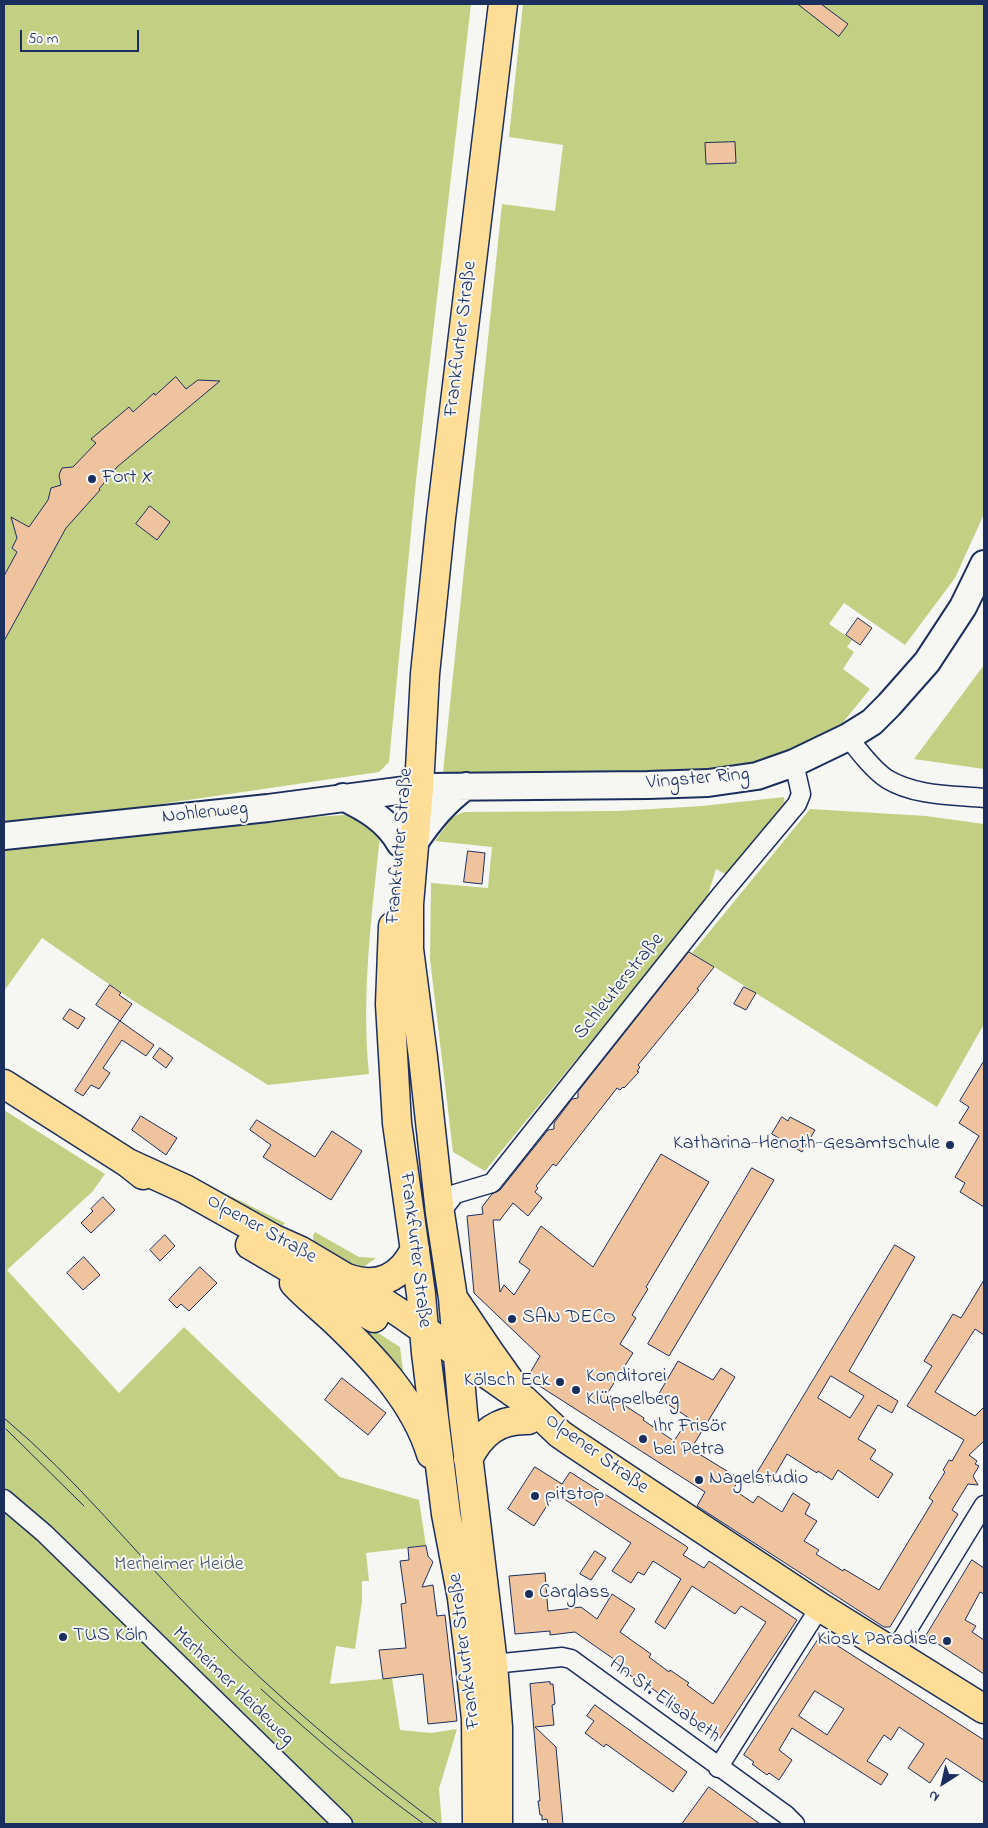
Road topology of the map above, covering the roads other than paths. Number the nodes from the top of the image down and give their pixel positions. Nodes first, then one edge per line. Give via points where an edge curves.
1 (502, 4) edge
2 (984, 564) edge
3 (848, 736) junction
4 (794, 763) junction
5 (466, 786) junction
6 (413, 789) junction
7 (343, 797) junction
8 (984, 798) edge
9 (4, 836) edge
10 (407, 843) junction
11 (4, 1084) edge
12 (128, 1164) junction
13 (440, 1213) junction
14 (415, 1249) junction
15 (270, 1257) junction
16 (343, 1276) junction
17 (453, 1298) junction
18 (425, 1342) junction
19 (459, 1365) junction
20 (526, 1410) junction
21 (468, 1459) junction
22 (4, 1499) edge
23 (984, 1505) edge
24 (446, 1514) junction
25 (820, 1607) junction
26 (894, 1652) junction
27 (493, 1664) junction
28 (984, 1709) edge
29 (718, 1768) junction
30 (343, 1824) edge
31 (477, 1824) edge
32 (498, 1824) edge
33 (794, 1824) edge

1 - 6 main road, Frankfurter Straße via 425,674 411,741
2 - 3 main road, Vingster Ring via 963,607 927,662 872,722
3 - 4 main road, Vingster Ring
3 - 8 street via 858,751 886,778 902,786 925,793
4 - 5 main road, Vingster Ring via 757,776 708,783
4 - 13 street, Schleuterstraße via 801,794 797,804 492,1183 455,1194
5 - 6 main road, Vingster Ring
5 - 10 main road
6 - 7 main road, Nohlenweg
6 - 10 main road, Frankfurter Straße
7 - 9 main road, Nohlenweg
7 - 10 main road via 380,819
10 - 13 main road, Frankfurter Straße via 409,949
10 - 14 main road, Frankfurter Straße via 394,896 390,1004 397,1123
11 - 12 main road, Olpener Straße
12 - 15 main road, Olpener Straße via 177,1203
12 - 16 main road, Olpener Straße via 185,1189
13 - 17 main road, Frankfurter Straße
14 - 16 main road via 406,1265 385,1280 363,1282
14 - 18 main road, Frankfurter Straße
15 - 18 main road, Olpener Straße via 359,1309
15 - 24 main road via 396,1387 430,1450
16 - 18 main road, Olpener Straße
17 - 19 main road, Frankfurter Straße
17 - 20 main road
18 - 19 main road, Olpener Straße
18 - 24 main road, Frankfurter Straße
19 - 20 main road, Olpener Straße
19 - 21 main road, Frankfurter Straße
20 - 21 main road via 520,1420 505,1423 480,1438
20 - 25 main road, Olpener Straße
21 - 27 main road, Frankfurter Straße
22 - 30 street, Merheimer Heideweg via 44,1533
23 - 26 street
24 - 31 main road, Frankfurter Straße via 462,1598 475,1710
25 - 26 main road, Olpener Straße
25 - 29 street
26 - 28 main road, Olpener Straße
27 - 29 street, An St. Elisabeth via 562,1657 571,1660
27 - 32 main road, Frankfurter Straße via 498,1728
29 - 33 street, An St. Elisabeth

